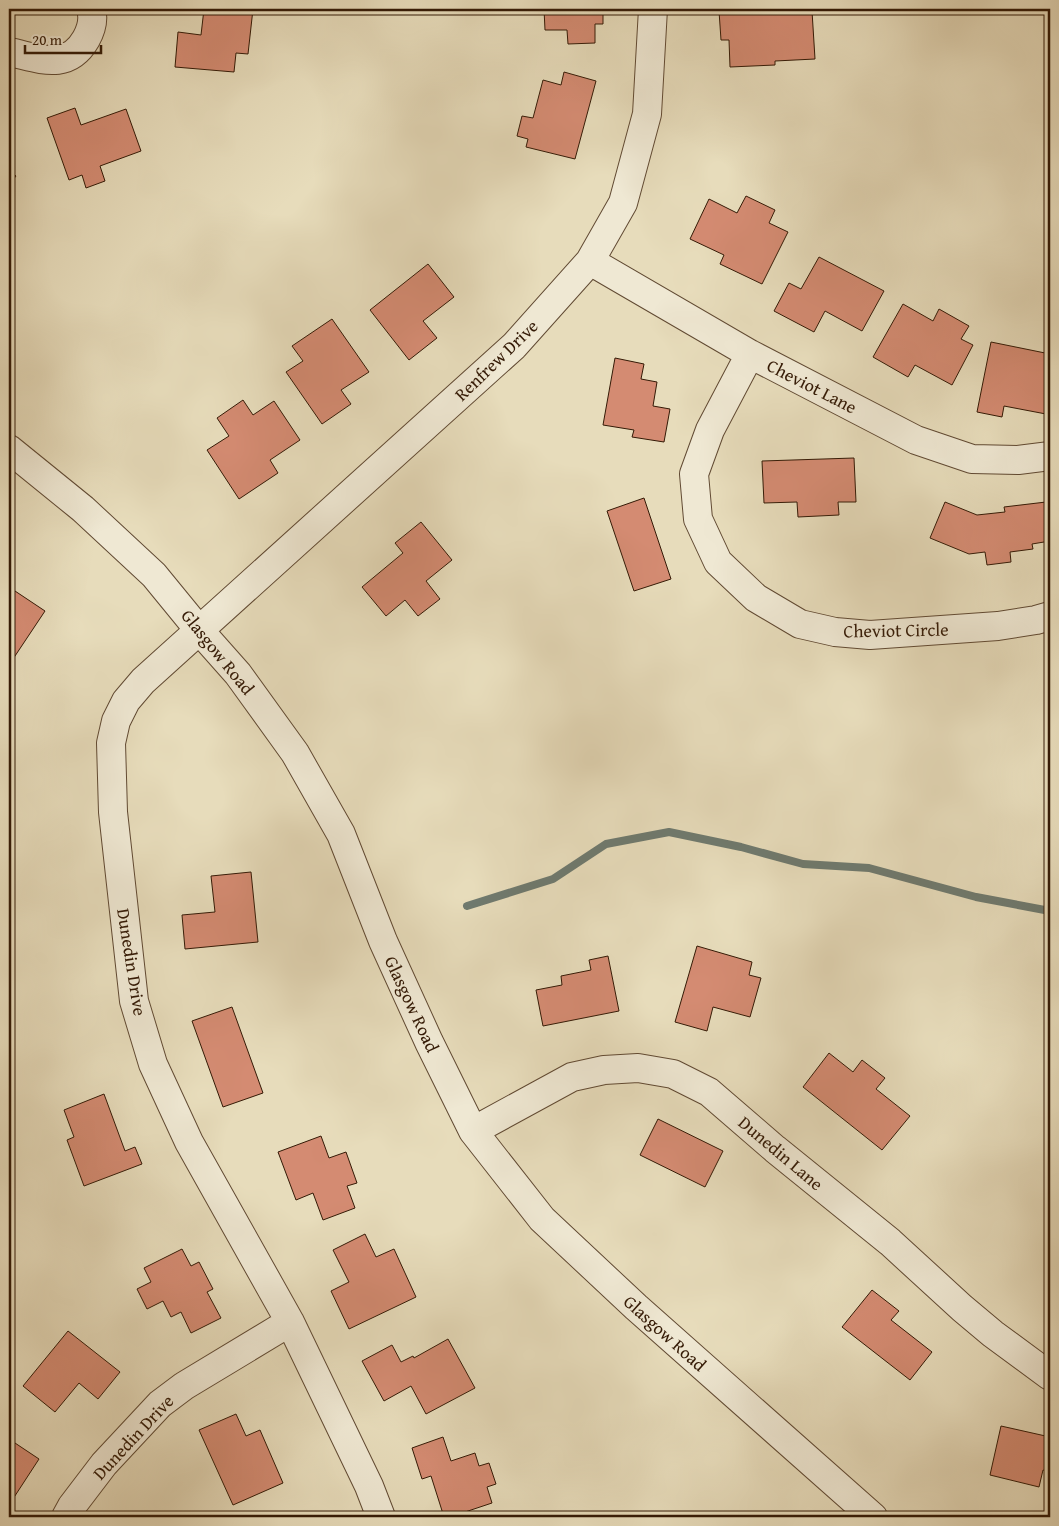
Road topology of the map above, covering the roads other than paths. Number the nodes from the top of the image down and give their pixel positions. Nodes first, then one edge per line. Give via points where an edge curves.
1 (90, 9) edge
2 (653, 9) edge
3 (9, 52) edge
4 (590, 261) junction
5 (750, 354) junction
6 (9, 449) edge
7 (1050, 456) edge
8 (1050, 616) edge
9 (199, 630) junction
10 (473, 1131) junction
11 (290, 1322) junction
12 (1050, 1376) edge
13 (66, 1517) edge
14 (381, 1517) edge
15 (873, 1517) edge

1 - 3 street via 93,16 89,34 81,48 65,59 45,61
2 - 4 street, Renfrew Drive via 647,114 623,203
4 - 5 street, Cheviot Lane
4 - 9 street, Renfrew Drive via 514,346
5 - 7 street, Cheviot Lane via 916,440 972,459 1018,460
5 - 8 street, Cheviot Circle via 710,430 694,474 698,520 718,562 756,598 800,624 870,635 998,626
6 - 9 street, Glasgow Road via 83,509 154,575
9 - 10 street, Glasgow Road via 238,674 294,753 341,834 391,958
9 - 11 street, Dunedin Drive via 126,701 116,721 112,743 113,812 134,1001 153,1064 188,1142
10 - 12 street, Dunedin Lane via 572,1077 604,1070 638,1068 673,1074 708,1092 890,1242 993,1334
10 - 15 street, Glasgow Road via 542,1219 636,1307
11 - 13 street, Dunedin Drive via 160,1404 104,1464
11 - 14 street, Dunedin Drive

